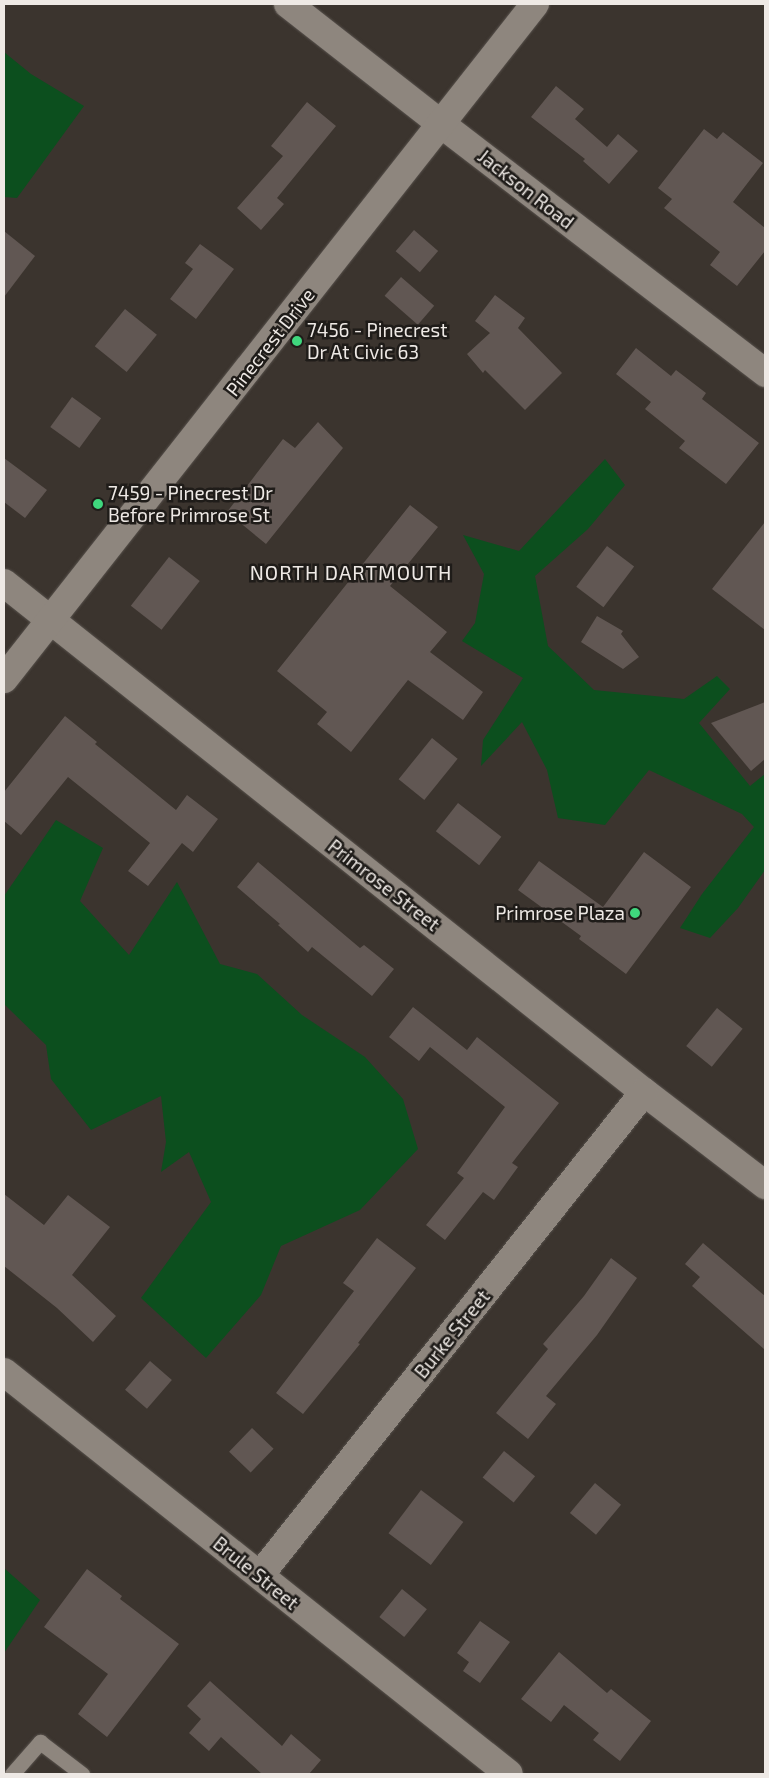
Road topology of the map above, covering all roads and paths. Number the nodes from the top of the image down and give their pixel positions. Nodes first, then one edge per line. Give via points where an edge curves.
1 (288, 4) edge
2 (535, 4) edge
3 (441, 124) junction
4 (765, 373) edge
5 (4, 583) edge
6 (51, 620) junction
7 (4, 679) edge
8 (644, 1092) junction
9 (765, 1185) edge
10 (4, 1372) edge
11 (260, 1575) junction
12 (12, 1774) edge
13 (82, 1774) edge
14 (508, 1774) edge

1 - 3 street, Jackson Road
2 - 3 street, Pinecrest Drive
3 - 4 street, Jackson Road
3 - 6 street, Pinecrest Drive
5 - 6 street, Primrose Street
6 - 7 street, Pinecrest Drive
6 - 8 street, Primrose Street
8 - 9 street, Primrose Street
8 - 11 street, Burke Street
10 - 11 street, Brule Street
11 - 14 street, Brule Street
12 - 13 lane via 40,1742

